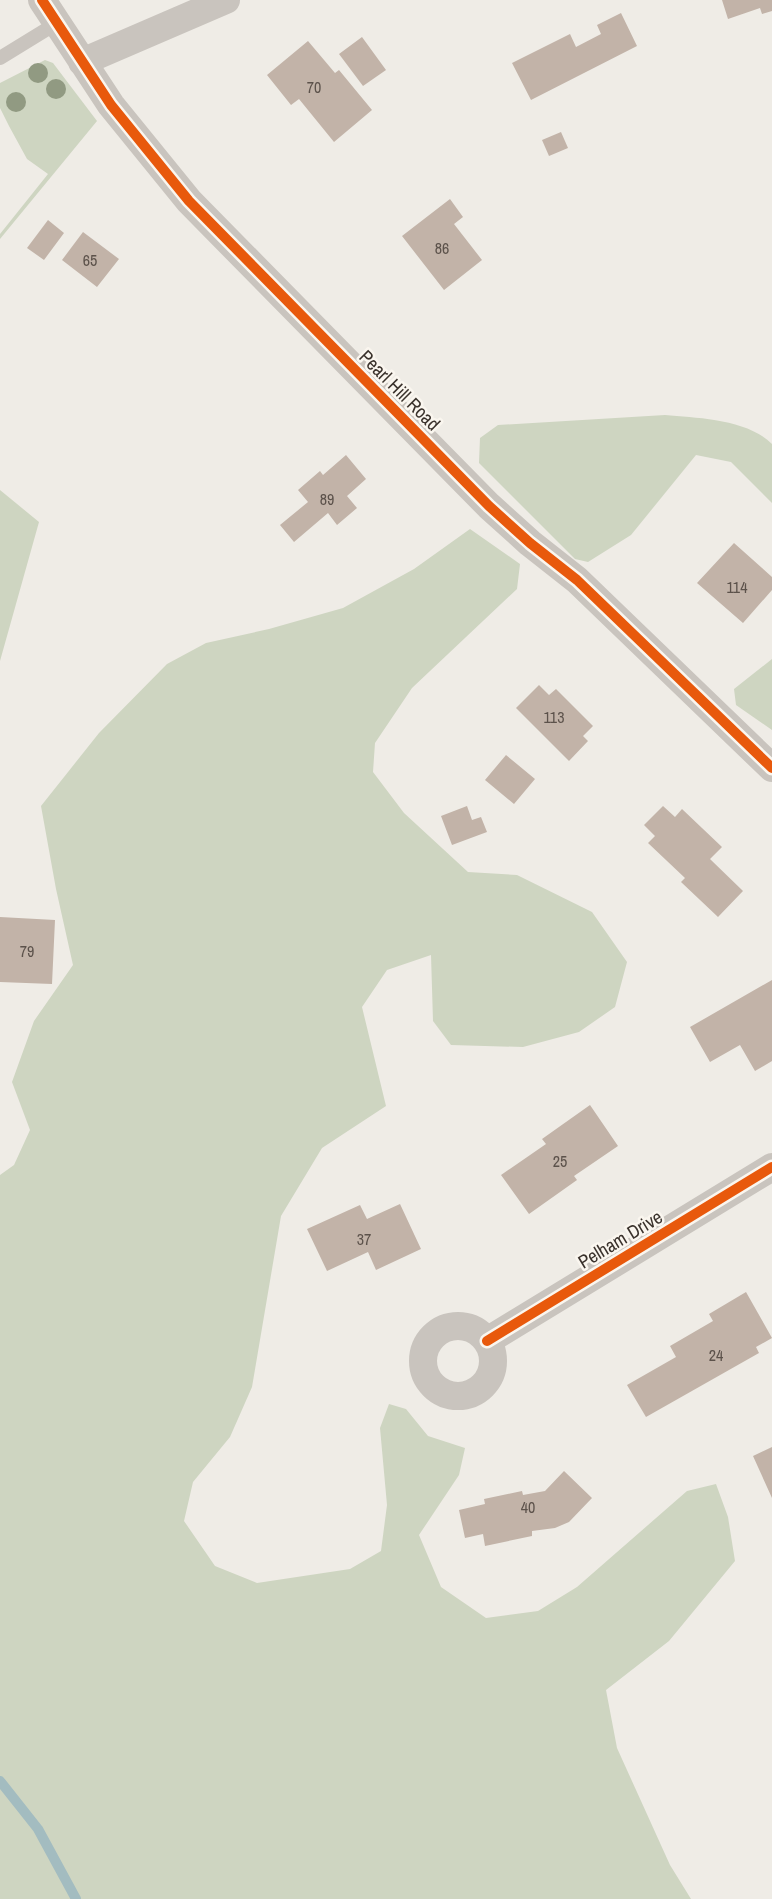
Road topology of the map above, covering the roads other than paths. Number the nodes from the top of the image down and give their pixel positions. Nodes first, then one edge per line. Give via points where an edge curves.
1 (226, 0) edge
2 (50, 12) edge
3 (0, 58) edge
4 (82, 62) junction
5 (772, 768) edge
6 (772, 1167) edge
7 (487, 1341) dead end

1 - 4 street
2 - 3 lane
2 - 4 street, Pearl Hill Road
4 - 5 street, Pearl Hill Road via 161,169 273,288 488,506 577,580
6 - 7 street, Pelham Drive

